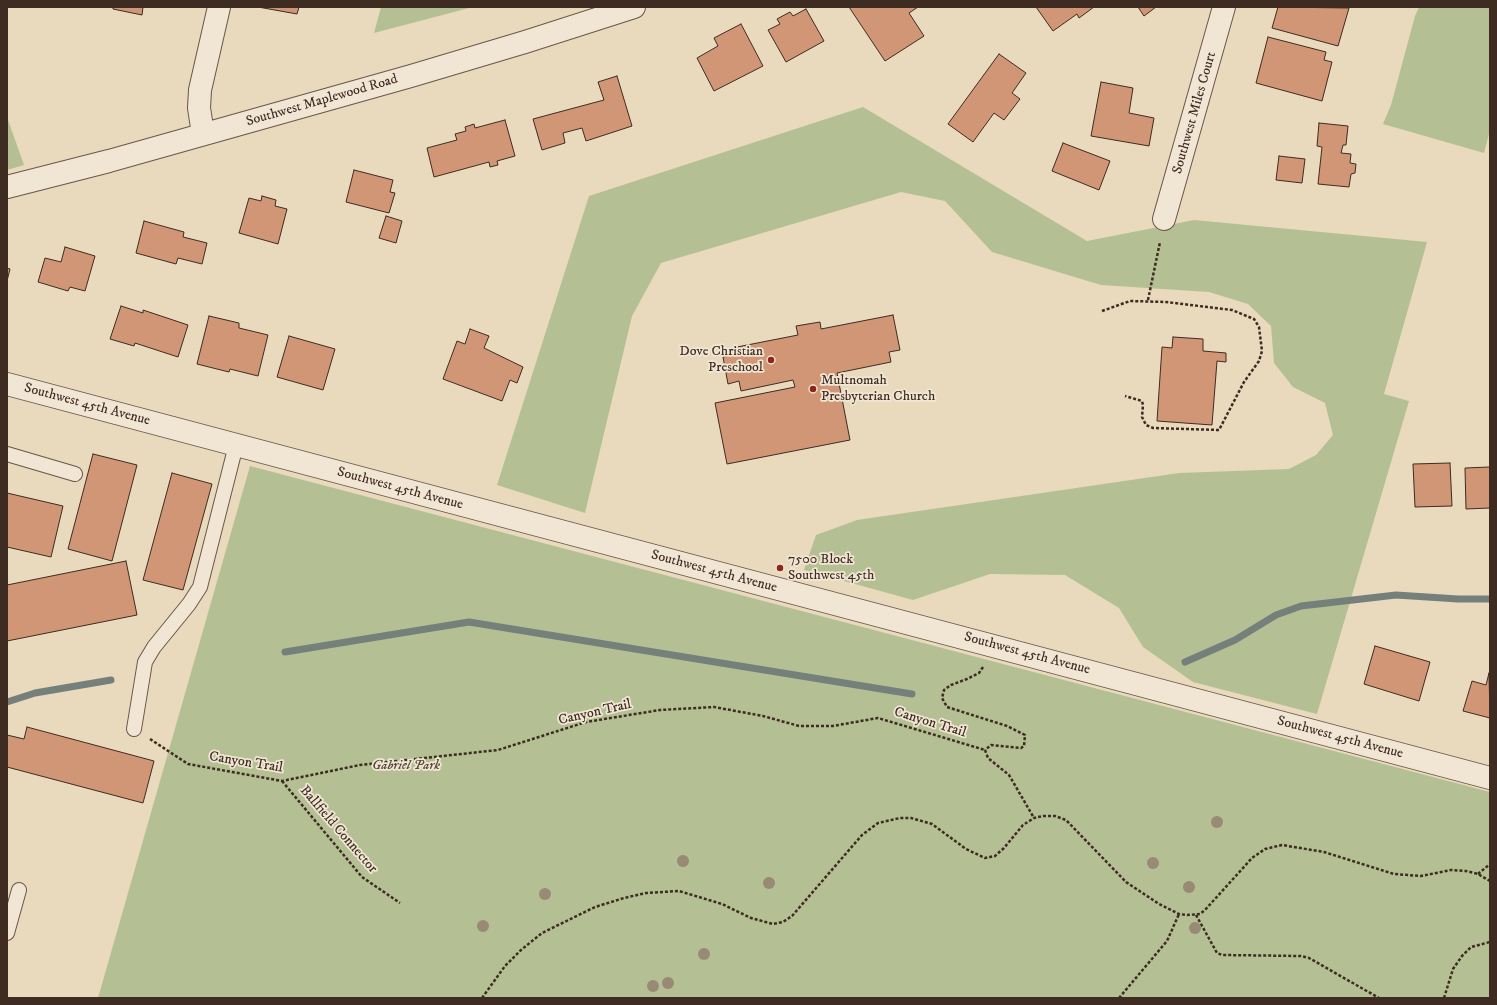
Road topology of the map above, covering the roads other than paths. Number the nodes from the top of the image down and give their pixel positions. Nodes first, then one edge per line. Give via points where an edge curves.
1 (219, 7) edge
2 (634, 7) edge
3 (1224, 7) edge
4 (203, 134) junction
5 (7, 187) edge
6 (1164, 219) road end
7 (7, 384) edge
8 (236, 445) junction
9 (7, 454) edge
10 (75, 474) dead end
11 (134, 729) road end
12 (1490, 778) edge
13 (18, 890) dead end
14 (7, 933) edge

1 - 4 street via 200,90 199,108
2 - 4 street, Southwest Maplewood Road via 411,76
3 - 6 street, Southwest Miles Court
4 - 5 street, Southwest Maplewood Road
7 - 8 street, Southwest 45th Avenue
8 - 11 lane via 200,587 145,662
8 - 12 street, Southwest 45th Avenue
9 - 10 lane
13 - 14 lane

